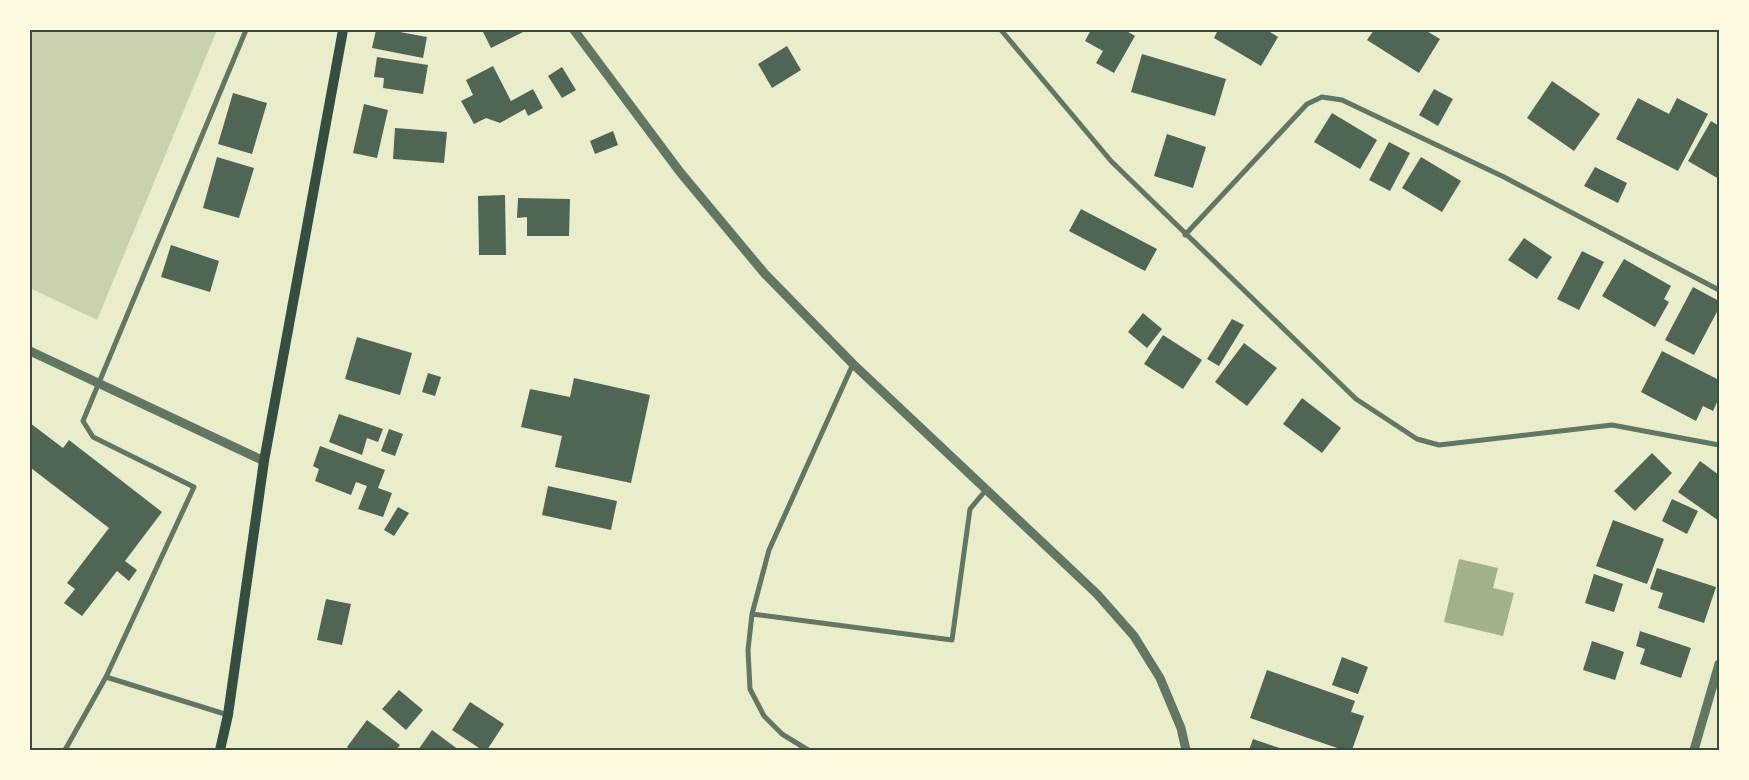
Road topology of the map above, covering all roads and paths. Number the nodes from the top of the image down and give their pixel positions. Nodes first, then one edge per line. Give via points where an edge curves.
1 (246, 30) edge
2 (343, 30) edge
3 (574, 30) edge
4 (1001, 30) edge
5 (1185, 234) junction
6 (1719, 290) edge
7 (30, 351) edge
8 (853, 364) junction
9 (100, 383) junction
10 (1719, 445) edge
11 (264, 461) junction
12 (986, 490) junction
13 (752, 614) junction
14 (1719, 664) edge
15 (106, 677) junction
16 (228, 715) junction
17 (65, 750) edge
18 (220, 750) edge
19 (808, 750) edge
20 (1186, 750) edge
21 (1694, 750) edge

1 - 9 street
2 - 11 main road
3 - 8 street via 680,172 765,274
4 - 5 street via 1111,161
5 - 6 street via 1307,104 1322,97 1342,100 1504,177
5 - 10 street via 1356,399 1417,439 1439,444 1612,425
7 - 9 street
8 - 12 street
8 - 13 street via 769,550
9 - 11 street
9 - 15 street via 82,421 93,437 194,487
11 - 16 main road
12 - 13 street via 970,509 952,640
12 - 20 street via 1097,594 1134,636 1160,678 1181,728
13 - 19 street via 748,650 750,689 764,716 782,734
14 - 21 street
15 - 16 street
15 - 17 street
16 - 18 main road

